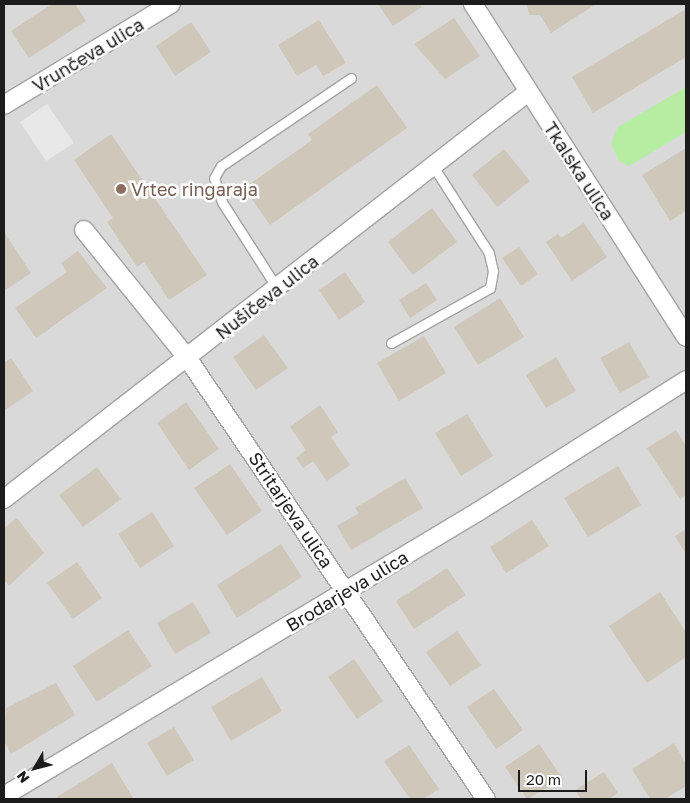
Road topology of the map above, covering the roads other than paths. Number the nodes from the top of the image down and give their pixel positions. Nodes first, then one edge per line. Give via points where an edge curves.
1 (172, 4) edge
2 (473, 4) edge
3 (351, 78) dead end
4 (528, 92) junction
5 (4, 105) edge
6 (434, 166) junction
7 (84, 230) dead end
8 (277, 288) junction
9 (686, 337) edge
10 (391, 343) dead end
11 (188, 359) junction
12 (686, 380) edge
13 (4, 498) edge
14 (346, 591) junction
15 (4, 796) edge
16 (486, 799) edge

1 - 5 street, Vrunčeva ulica
2 - 4 street, Tkalska ulica
3 - 8 lane via 221,166 214,178 222,202
4 - 6 street, Nušičeva ulica
4 - 9 street, Tkalska ulica
6 - 8 street, Nušičeva ulica
6 - 10 lane via 489,253 493,271 490,288
7 - 11 street, Stritarjeva ulica
8 - 11 street, Nušičeva ulica
11 - 13 street, Nušičeva ulica
11 - 14 street, Stritarjeva ulica
12 - 14 street, Brodarjeva ulica
14 - 15 street, Brodarjeva ulica
14 - 16 street, Stritarjeva ulica

